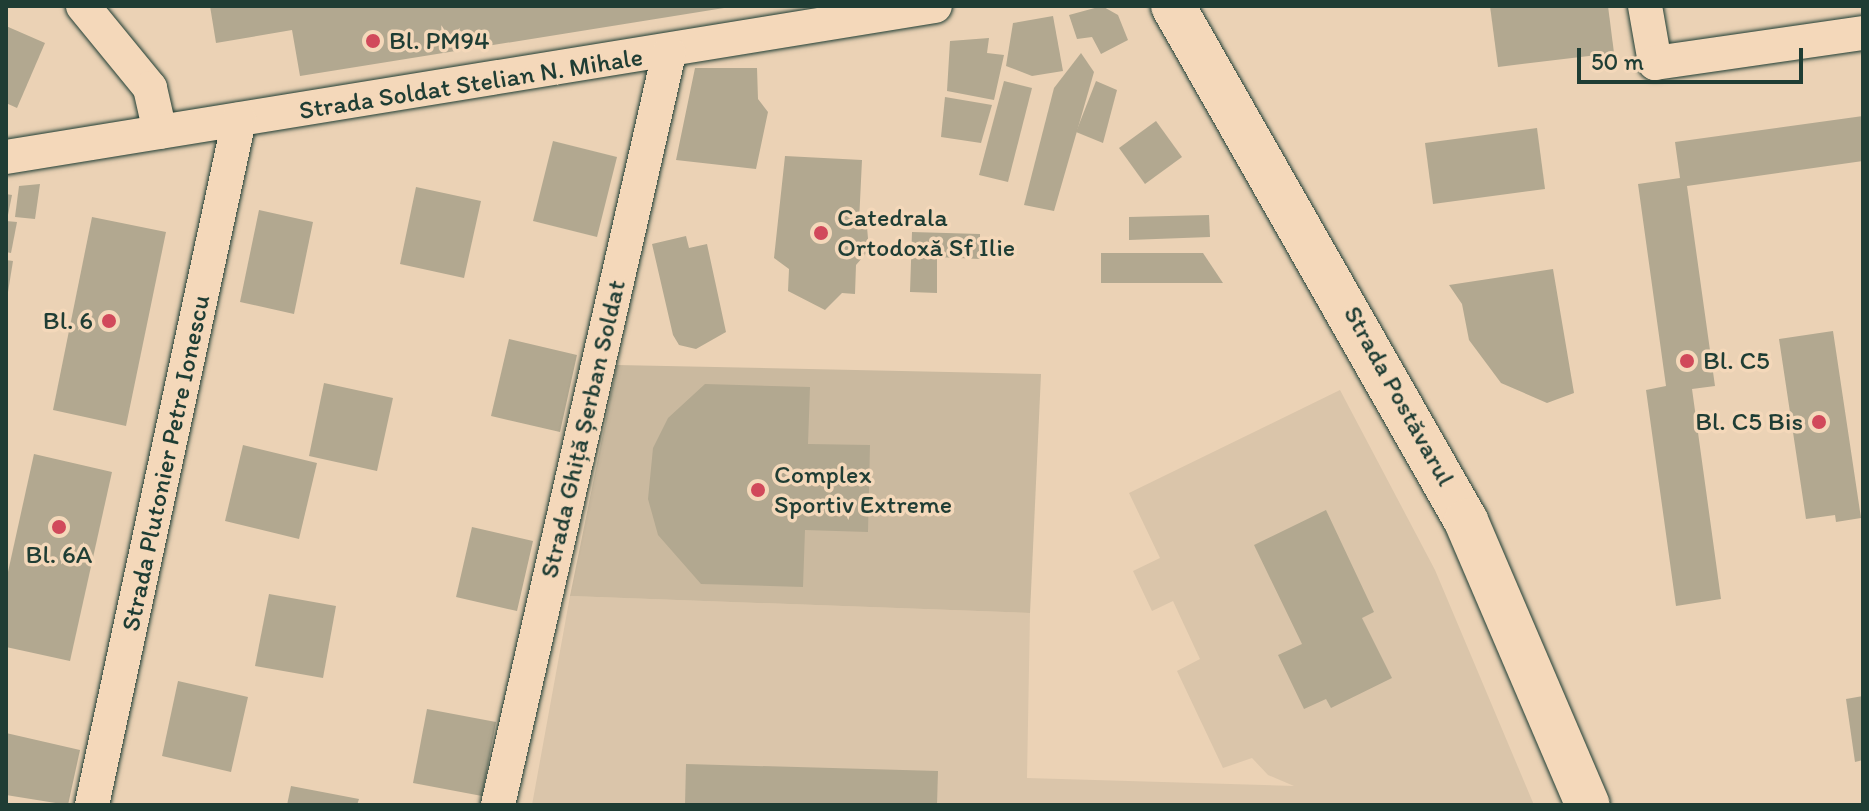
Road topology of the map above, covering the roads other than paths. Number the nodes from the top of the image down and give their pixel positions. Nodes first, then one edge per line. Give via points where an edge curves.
1 (83, 6) edge
2 (935, 6) edge
3 (1173, 6) edge
4 (1645, 6) edge
5 (1863, 33) edge
6 (669, 53) junction
7 (239, 120) junction
8 (160, 132) junction
9 (6, 157) edge
10 (92, 805) edge
11 (498, 805) edge
12 (1588, 805) edge

1 - 8 street via 150,88
2 - 6 street, Strada Soldat Stelian N. Mihale
3 - 12 street, Strada Postăvarul via 1466,521
4 - 5 street via 1655,63
6 - 7 street, Strada Soldat Stelian N. Mihale
6 - 11 street, Strada Ghiță Șerban Soldat
7 - 8 street, Strada Soldat Stelian N. Mihale
7 - 10 street, Strada Plutonier Petre Ionescu
8 - 9 street, Strada Soldat Stelian N. Mihale

